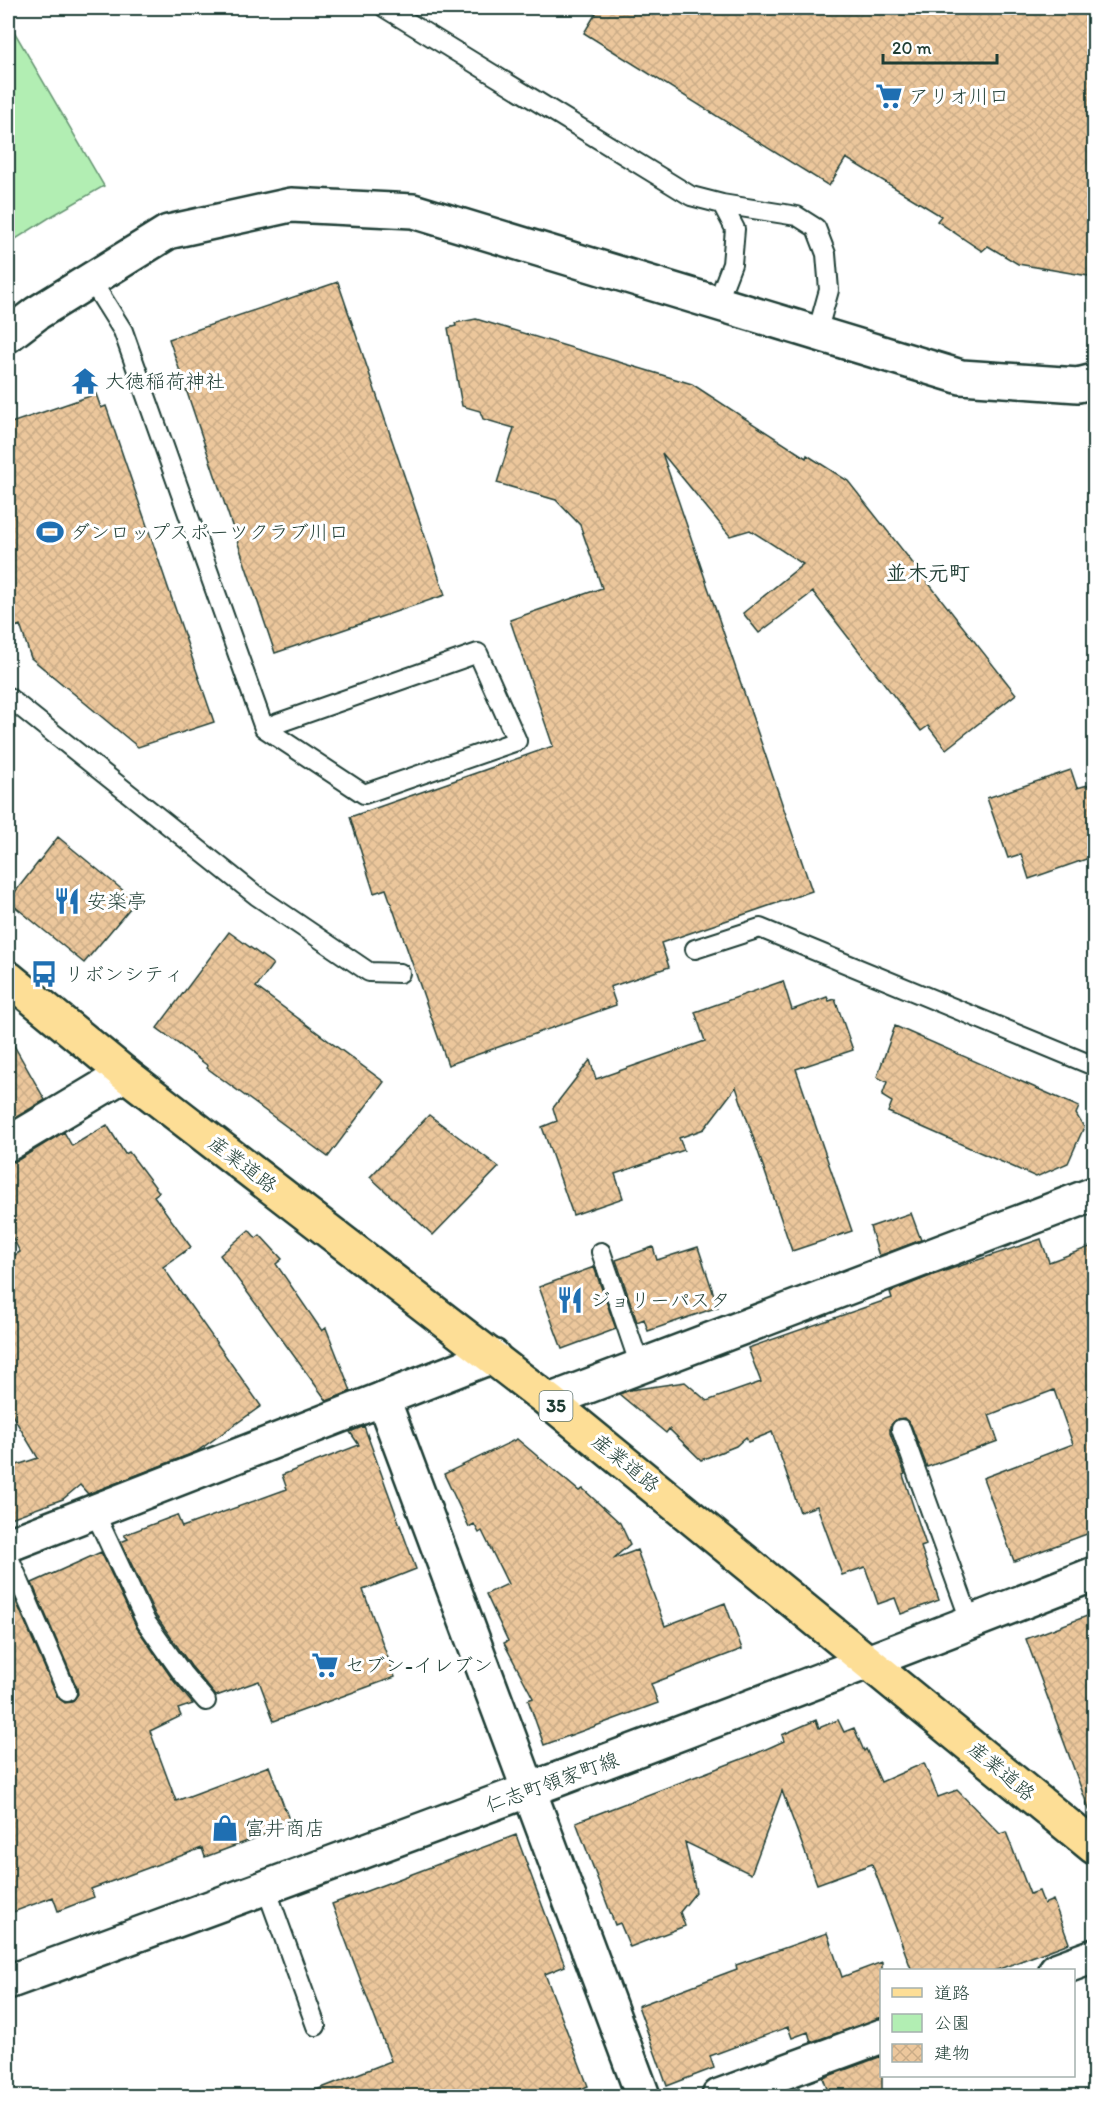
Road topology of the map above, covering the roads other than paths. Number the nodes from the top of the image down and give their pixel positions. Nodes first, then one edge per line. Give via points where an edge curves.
1 (385, 8) edge
2 (722, 204) junction
3 (91, 280) junction
4 (717, 303) junction
5 (817, 333) junction
6 (8, 335) edge
7 (1095, 381) edge
8 (8, 697) edge
9 (264, 728) junction
10 (695, 950) dead end
11 (400, 973) dead end
12 (8, 978) edge
13 (1095, 1066) edge
14 (125, 1074) junction
15 (8, 1144) edge
16 (1095, 1194) edge
17 (601, 1252) dead end
18 (493, 1356) junction
19 (640, 1366) junction
20 (383, 1399) junction
21 (549, 1401) junction
22 (900, 1429) dead end
23 (94, 1511) junction
24 (8, 1545) edge
25 (8, 1555) edge
26 (1095, 1574) edge
27 (971, 1623) junction
28 (870, 1662) junction
29 (67, 1692) dead end
30 (206, 1701) dead end
31 (529, 1790) junction
32 (1095, 1847) edge
33 (266, 1888) junction
34 (1095, 1956) edge
35 (1061, 1969) edge
36 (8, 1982) edge
37 (316, 2026) dead end
38 (880, 2037) edge
39 (644, 2097) edge
40 (719, 2097) edge

1 - 2 lane via 691,196
2 - 4 lane via 735,229 732,264
2 - 5 lane via 797,216 816,228 826,254 829,290
3 - 4 street via 168,232 291,205 413,211
3 - 6 street
3 - 9 lane via 123,330
4 - 5 street
5 - 7 street via 961,377 1077,385
8 - 11 lane via 257,896 369,972
9 - 9 lane via 478,653 517,741 364,794
10 - 13 lane via 760,928
12 - 14 main road, 産業道路 / 35
14 - 15 street
14 - 18 main road, 産業道路 / 35
16 - 19 street
17 - 19 lane
18 - 20 street
18 - 21 main road, 産業道路 / 35
19 - 21 street
20 - 23 street
20 - 31 street
21 - 28 main road, 産業道路 / 35
22 - 27 lane
23 - 24 street
23 - 30 lane via 146,1622
25 - 29 lane
26 - 27 street, 仁志町領家町線
27 - 28 street, 仁志町領家町線
28 - 31 street, 仁志町領家町線
28 - 32 main road, 産業道路 / 35
31 - 33 street, 仁志町領家町線
31 - 39 street
33 - 36 street, 仁志町領家町線
33 - 37 lane
34 - 35 street
38 - 40 street

